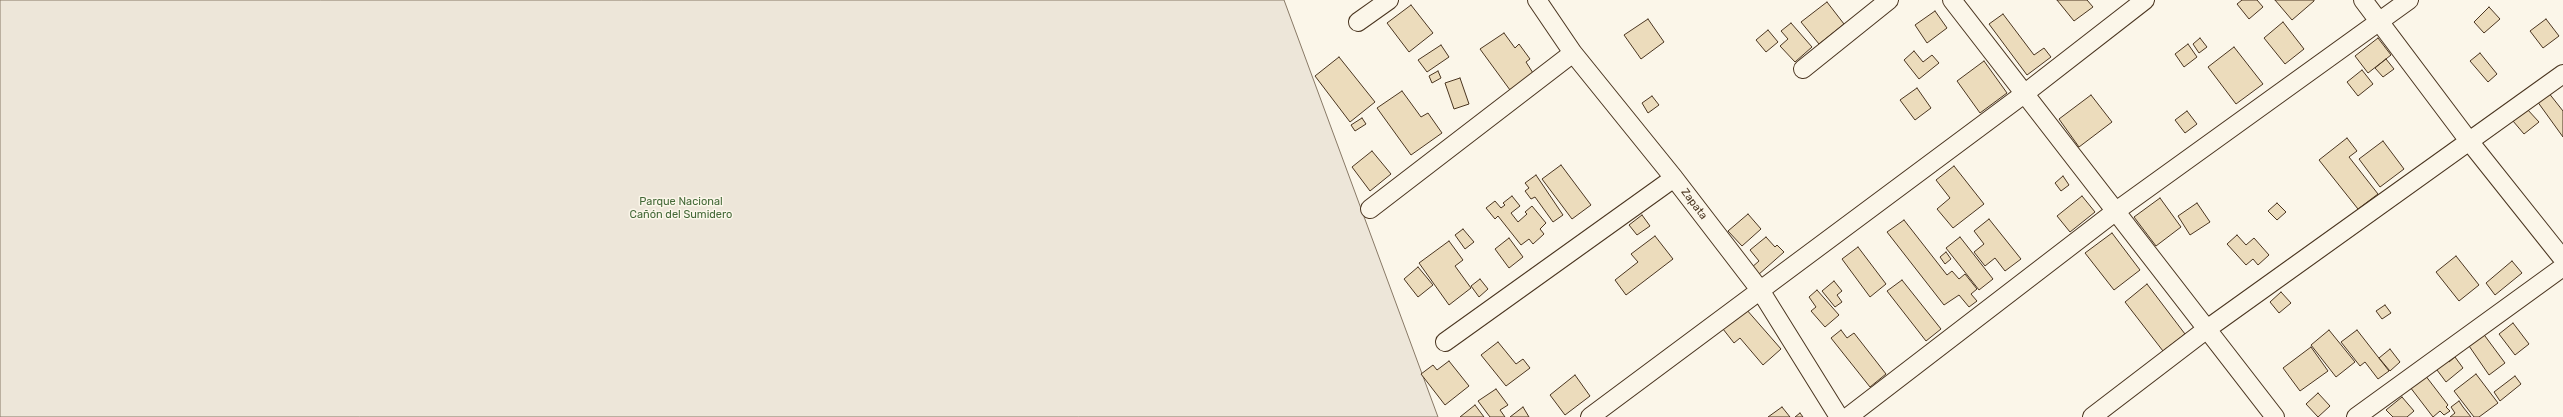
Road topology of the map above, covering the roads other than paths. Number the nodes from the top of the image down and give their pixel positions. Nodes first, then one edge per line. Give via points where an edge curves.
1 (1389, 0) edge
2 (1537, 0) edge
3 (1889, 0) edge
4 (1952, 0) edge
5 (2146, 0) edge
6 (2363, 0) edge
7 (2409, 0) edge
8 (2379, 21) junction
9 (1358, 22) dead end
10 (1573, 53) junction
11 (1803, 69) dead end
12 (2563, 74) edge
13 (2024, 94) junction
14 (2469, 141) junction
15 (1674, 178) junction
16 (1370, 209) dead end
17 (2116, 211) junction
18 (2563, 259) edge
19 (2563, 267) edge
20 (1760, 290) junction
21 (2207, 329) junction
22 (1445, 342) dead end
23 (1590, 417) edge
24 (1839, 417) edge
25 (1848, 417) edge
26 (2092, 417) edge
27 (2275, 417) edge
28 (2356, 417) edge

1 - 9 street
2 - 10 street, Zapata
3 - 11 street
4 - 13 street
5 - 13 street
6 - 8 street
7 - 8 street
8 - 14 street
8 - 17 street
10 - 15 street, Zapata
10 - 16 street
12 - 14 street
13 - 17 street
13 - 20 street
14 - 18 street
14 - 21 street
15 - 20 street, Zapata
15 - 22 street
17 - 21 street
17 - 25 street
19 - 28 street
20 - 23 street
20 - 24 street, Zapata
21 - 26 street
21 - 27 street

